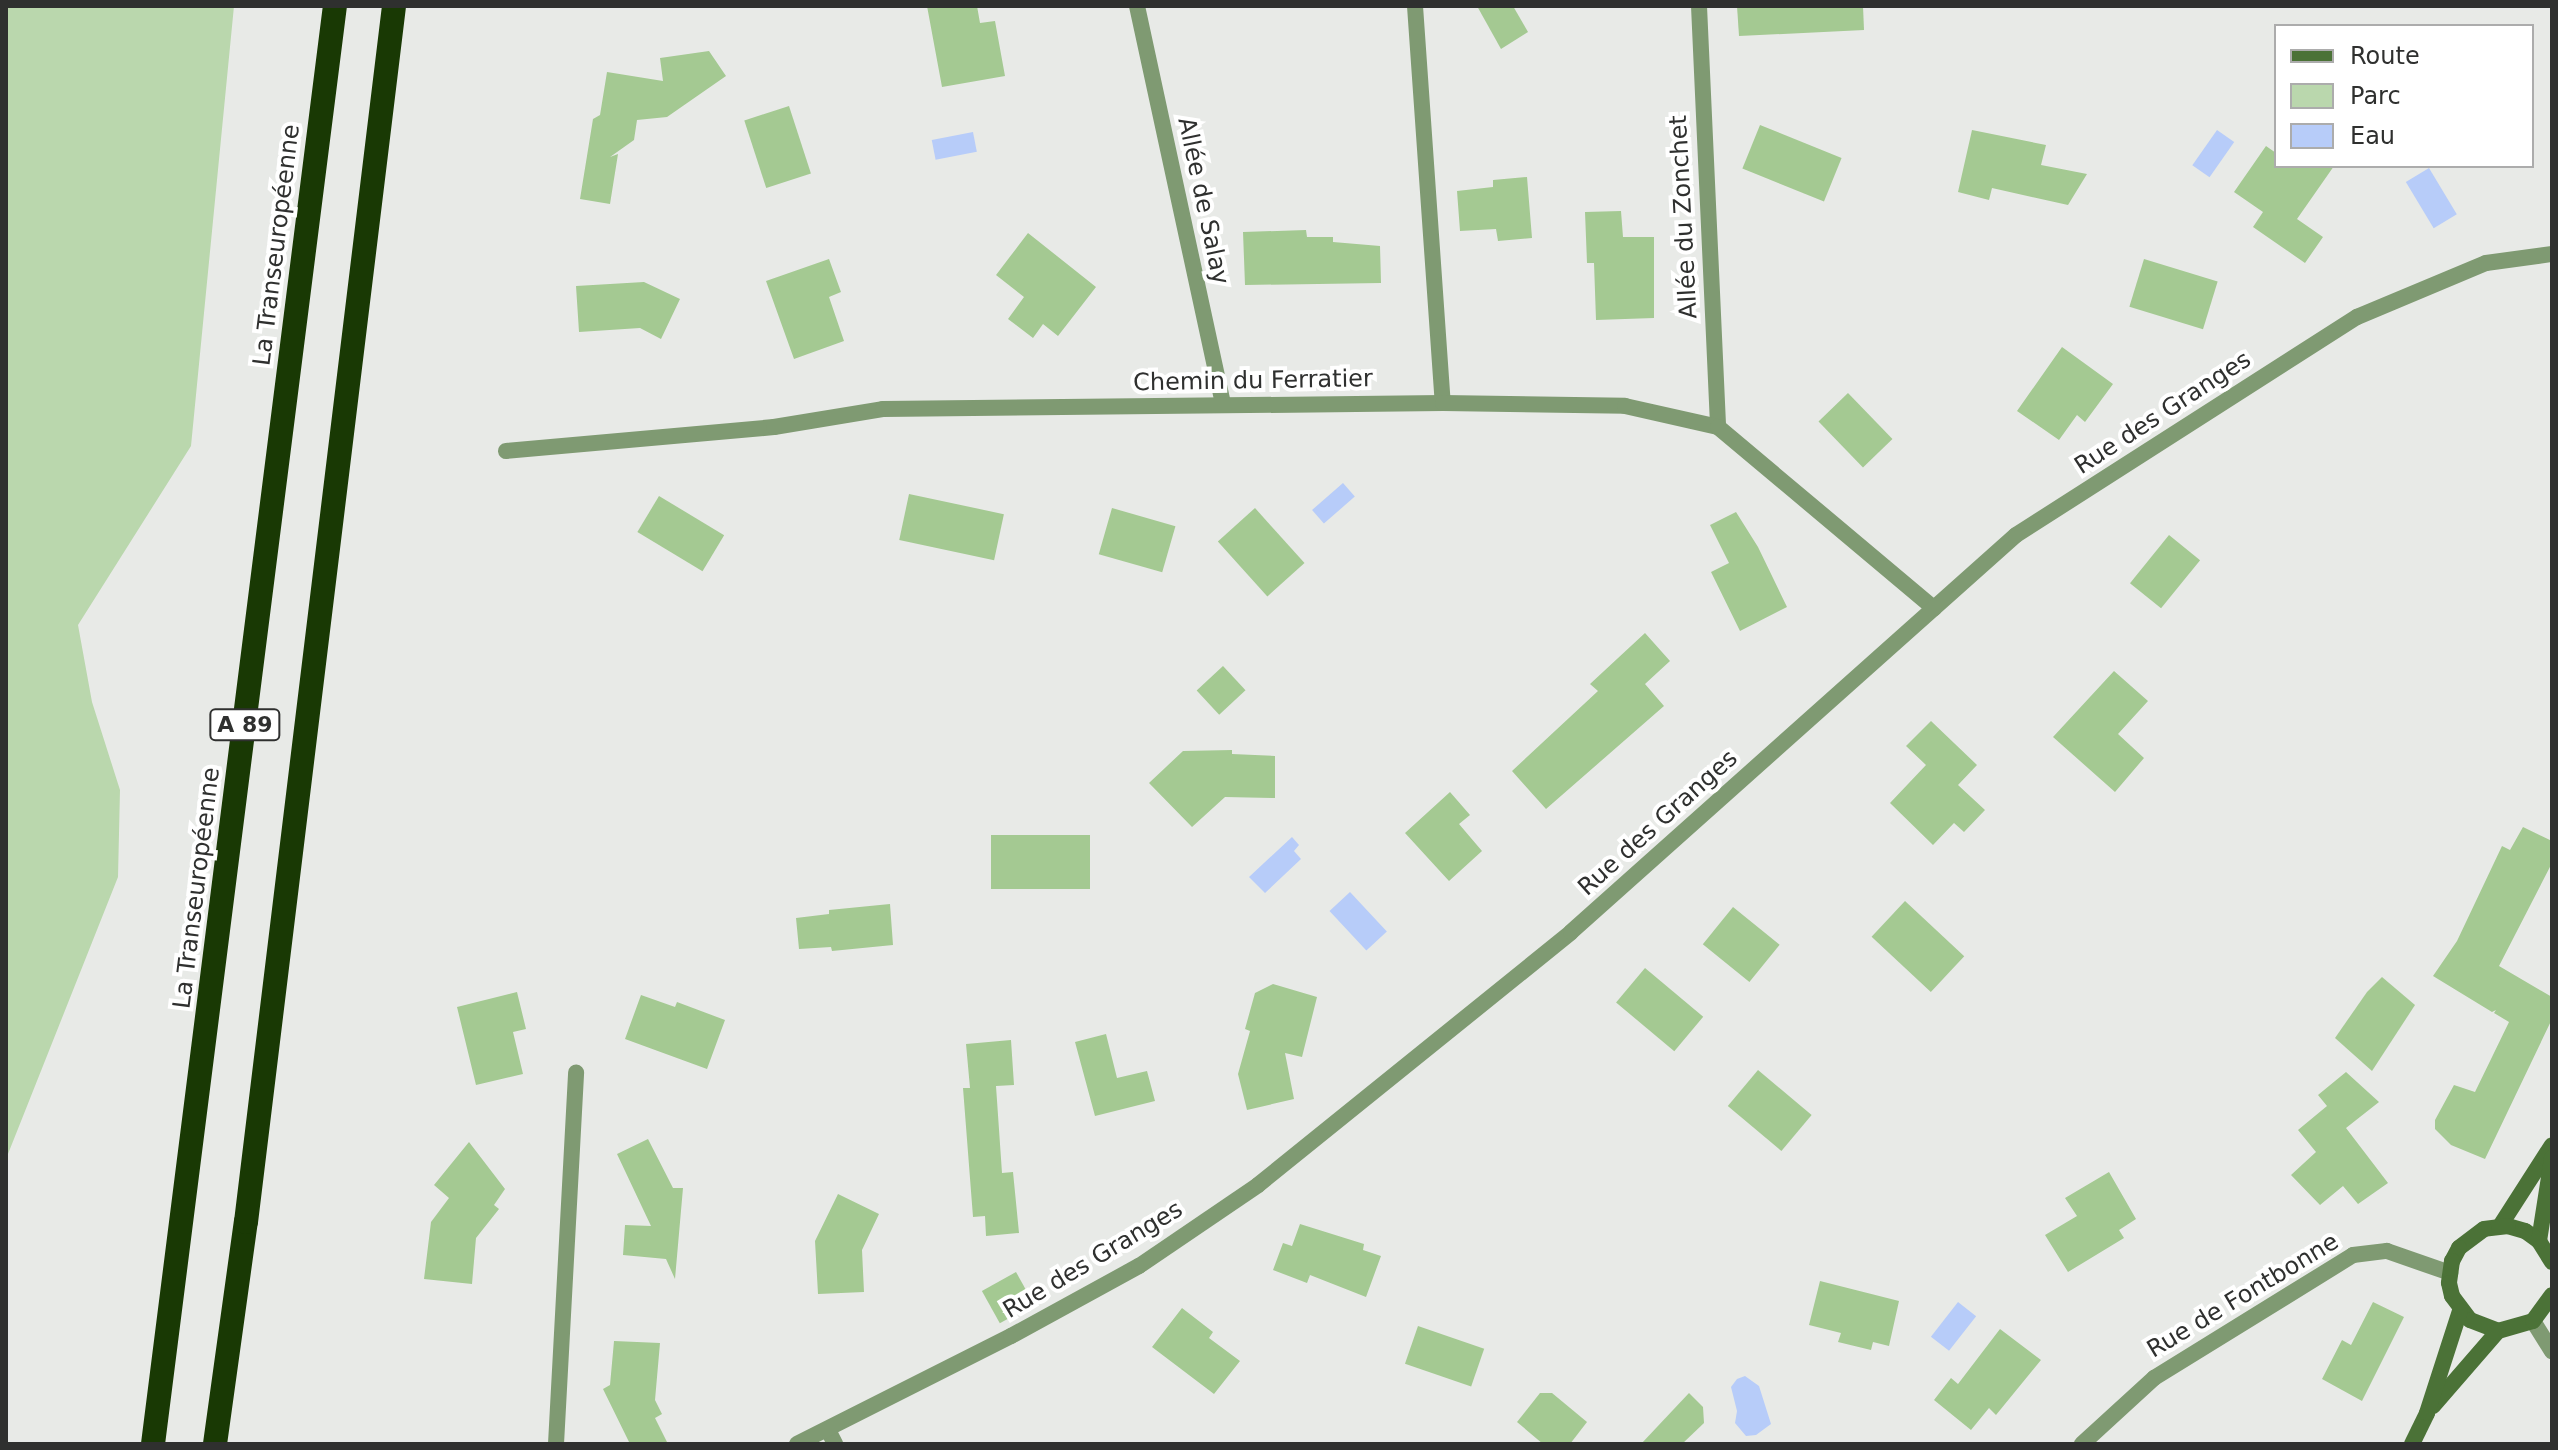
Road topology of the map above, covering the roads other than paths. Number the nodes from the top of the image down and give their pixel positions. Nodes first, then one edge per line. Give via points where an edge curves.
1 (335, 6) edge
2 (394, 6) edge
3 (1137, 6) edge
4 (1415, 6) edge
5 (1699, 6) edge
6 (2552, 254) edge
7 (1443, 403) junction
8 (1223, 405) junction
9 (1718, 427) junction
10 (506, 451) dead end
11 (1934, 608) junction
12 (576, 1073) dead end
13 (2552, 1145) edge
14 (2552, 1158) edge
15 (2500, 1226) junction
16 (2539, 1241) junction
17 (2552, 1262) edge
18 (2450, 1273) junction
19 (2552, 1295) edge
20 (2460, 1311) junction
21 (2533, 1321) junction
22 (2498, 1331) junction
23 (2552, 1351) edge
24 (2427, 1413) junction
25 (832, 1437) edge
26 (153, 1444) edge
27 (215, 1444) edge
28 (556, 1444) edge
29 (797, 1444) edge
30 (2082, 1444) edge
31 (2412, 1444) edge

1 - 26 highway, La Transeuropéenne / A 89
2 - 27 highway, A 89
3 - 8 street, Allée de Salay
4 - 7 street
5 - 9 street, Allée du Zonchet
6 - 11 street, Rue des Granges via 2486,263 2357,317 2016,535
7 - 8 street, Chemin du Ferratier
7 - 9 street, Chemin du Ferratier via 1625,406
8 - 10 street, Chemin du Ferratier via 883,409 774,427
9 - 11 street, Chemin du Ferratier
11 - 25 street, Rue des Granges via 1571,932 1258,1185 1139,1266
12 - 28 street
13 - 15 main road
14 - 16 main road
15 - 16 main road via 2525,1231
15 - 18 main road via 2472,1235 2459,1248
16 - 17 main road
18 - 20 main road
18 - 30 street, Rue de Fontbonne via 2387,1251 2353,1255 2154,1378
19 - 21 main road
20 - 22 main road
20 - 24 main road
21 - 22 main road
21 - 23 street
22 - 24 main road
24 - 31 main road
25 - 29 street, Rue des Granges

